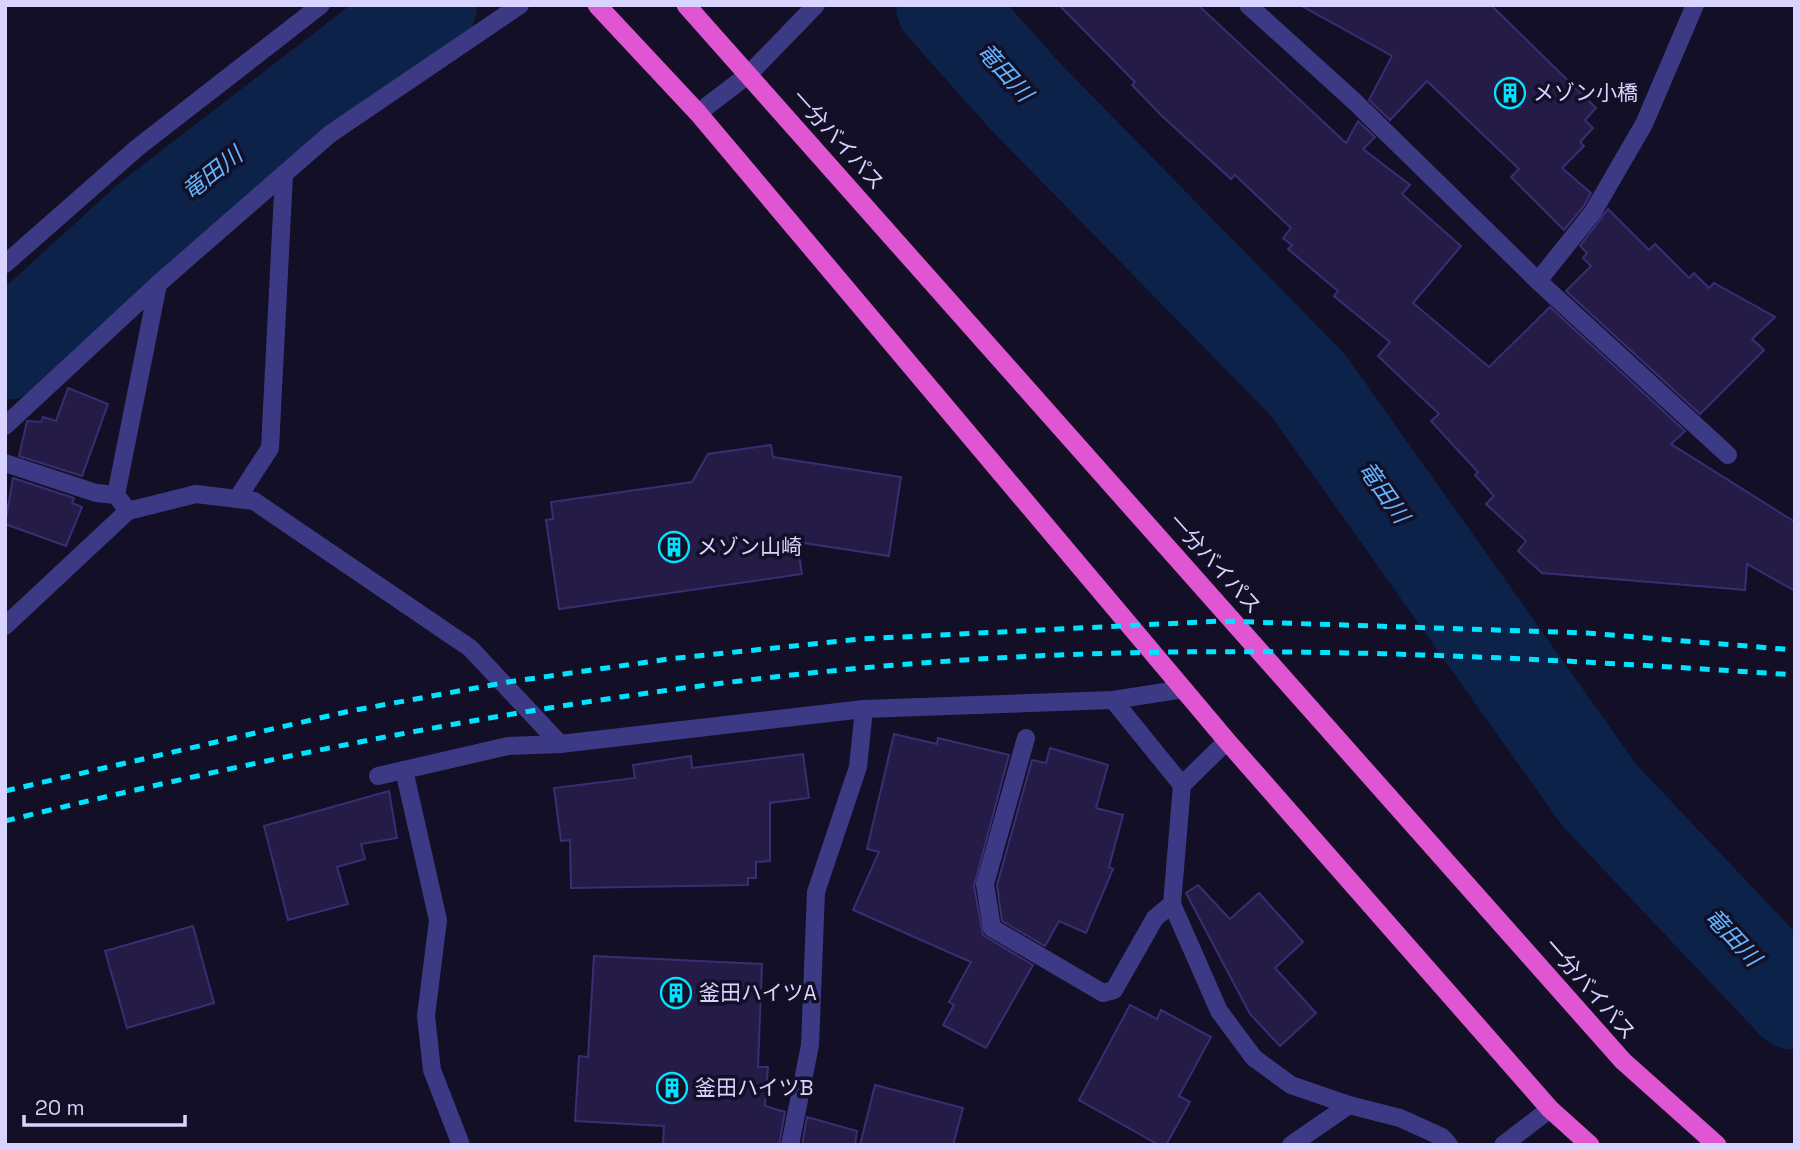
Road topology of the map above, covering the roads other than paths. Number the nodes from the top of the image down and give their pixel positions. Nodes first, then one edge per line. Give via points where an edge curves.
1 (321, 5) edge
2 (520, 5) edge
3 (597, 5) edge
4 (686, 5) edge
5 (1248, 5) edge
6 (1695, 5) edge
7 (811, 12) edge
8 (749, 74) junction
9 (698, 113) junction
10 (284, 174) junction
11 (5, 264) edge
12 (1538, 281) junction
13 (158, 284) junction
14 (5, 426) edge
15 (1728, 455) dead end
16 (5, 463) edge
17 (116, 495) junction
18 (237, 499) junction
19 (128, 511) junction
20 (5, 626) edge
21 (1184, 689) junction
22 (1113, 700) junction
23 (864, 709) junction
24 (1026, 738) dead end
25 (1227, 741) junction
26 (560, 744) junction
27 (404, 771) junction
28 (378, 776) dead end
29 (1182, 785) junction
30 (1172, 904) junction
31 (1349, 1105) junction
32 (1550, 1109) junction
33 (461, 1145) edge
34 (790, 1145) edge
35 (1292, 1145) edge
36 (1449, 1145) edge
37 (1503, 1145) edge
38 (1590, 1145) edge
39 (1717, 1145) edge

1 - 11 street via 137,148
2 - 10 street via 330,134
3 - 9 highway
4 - 8 highway, 一分バイパス
5 - 12 street via 1354,100
6 - 12 street via 1644,124 1593,212
7 - 8 street
8 - 9 street
8 - 39 highway, 一分バイパス via 1623,1061
9 - 21 highway
10 - 13 street
10 - 18 street via 270,448
12 - 15 street
13 - 14 street
13 - 17 street
16 - 17 street via 96,493
17 - 19 street
18 - 19 street via 196,494
18 - 26 street via 254,501 470,648
19 - 20 street
21 - 22 street
21 - 25 highway
22 - 23 street
22 - 29 street
23 - 26 street
23 - 34 street via 858,767 816,892 810,1045
24 - 30 street via 985,884 992,929 1103,993 1114,990 1155,918
25 - 29 street
25 - 32 highway
26 - 27 street via 508,746
27 - 28 street
27 - 33 street via 438,920 426,1016 432,1070
29 - 30 street
30 - 31 street via 1219,1011 1254,1058 1291,1085
31 - 35 street
31 - 36 street via 1400,1118 1442,1137
32 - 37 street
32 - 38 highway

